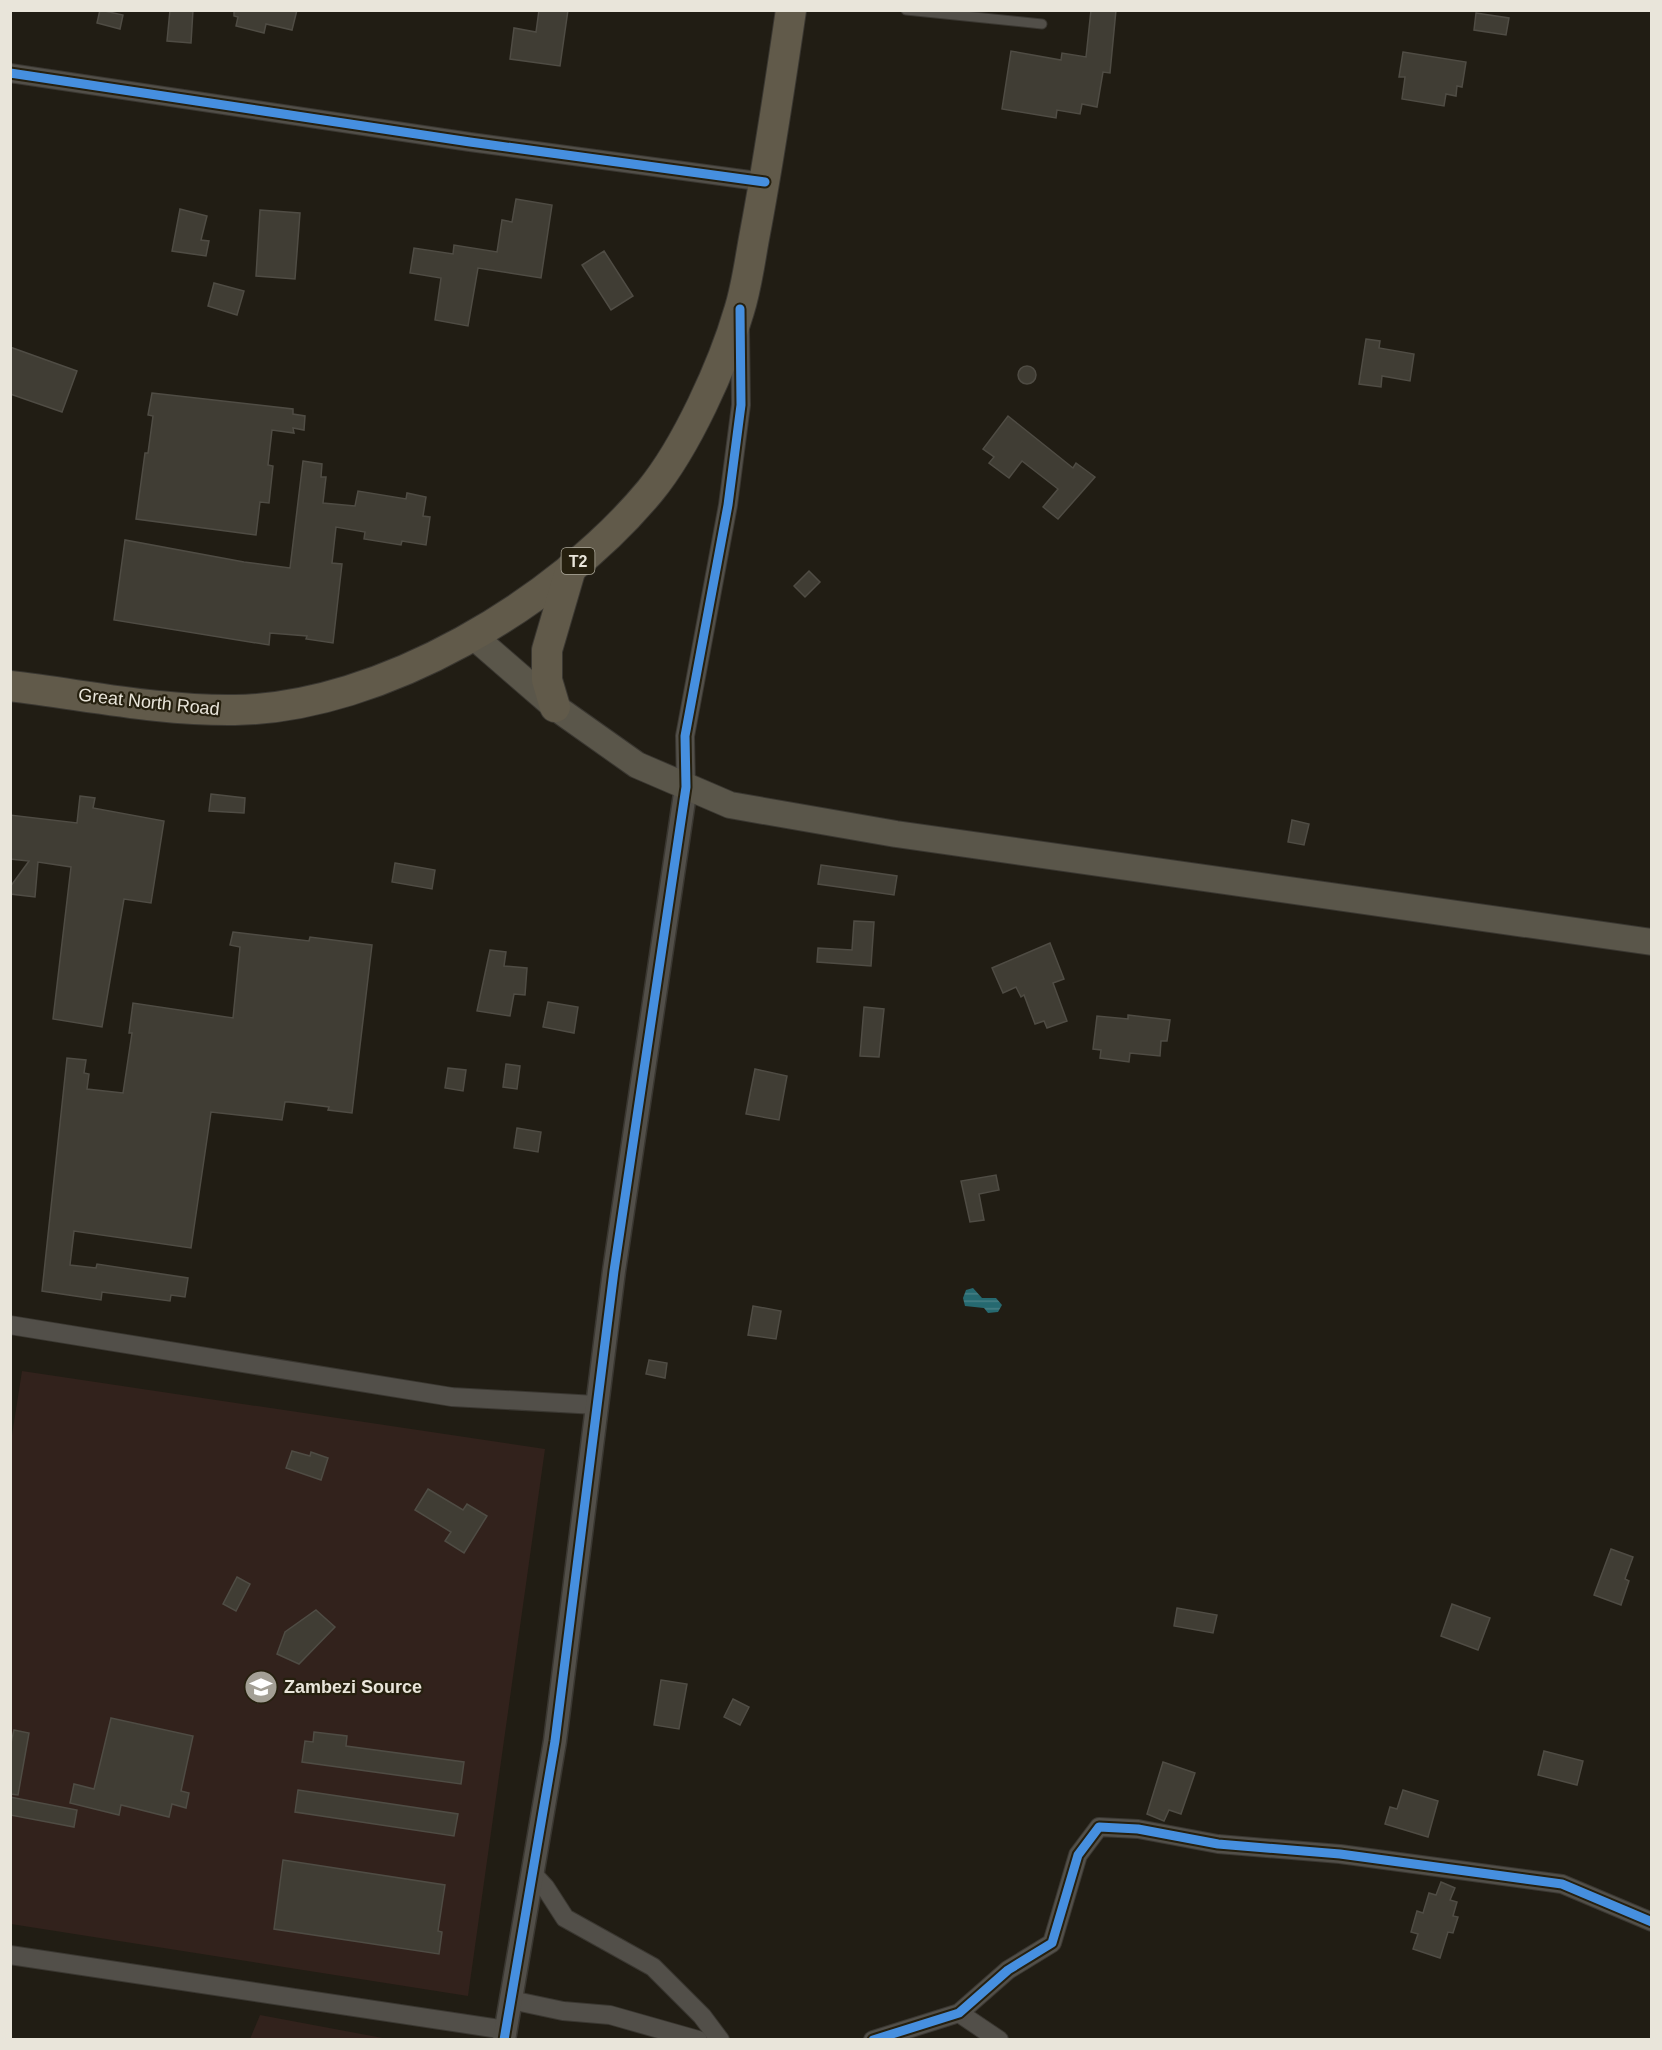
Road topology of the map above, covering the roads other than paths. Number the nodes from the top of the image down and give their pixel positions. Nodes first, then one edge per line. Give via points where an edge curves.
1 (791, 10) edge
2 (906, 10) edge
3 (1042, 24) dead end
4 (10, 74) edge
5 (765, 182) junction
6 (740, 309) junction
7 (571, 568) junction
8 (472, 635) junction
9 (10, 686) edge
10 (555, 707) junction
11 (686, 787) junction
12 (1652, 942) edge
13 (10, 1325) edge
14 (596, 1405) junction
15 (532, 1874) junction
16 (1652, 1922) edge
17 (10, 1955) edge
18 (511, 2000) junction
19 (958, 2013) junction
20 (505, 2035) edge
21 (698, 2040) edge
22 (720, 2040) edge
23 (873, 2040) edge
24 (999, 2040) edge

1 - 5 highway, Great North Road / T2
2 - 3 lane
4 - 5 street
5 - 6 highway, Great North Road / T2
6 - 7 highway, Great North Road / T2 via 714,381 652,488 610,535
6 - 11 street via 741,405 728,505 685,736
7 - 8 highway, Great North Road / T2 via 516,610
7 - 10 highway via 547,650 547,680
8 - 9 highway, Great North Road / T2 via 426,661 373,681 308,701 237,710 171,707
8 - 10 main road
10 - 11 main road via 637,765
11 - 12 main road via 730,805 896,834
11 - 14 street
13 - 14 street via 452,1397
14 - 15 street via 555,1741
15 - 18 street
15 - 22 street via 565,1918 653,1967
16 - 19 street via 1562,1884 1099,1827 1078,1855 1052,1943 1008,1970
17 - 20 street
18 - 20 street
18 - 21 street via 562,2011 610,2015
19 - 23 street
19 - 24 street

